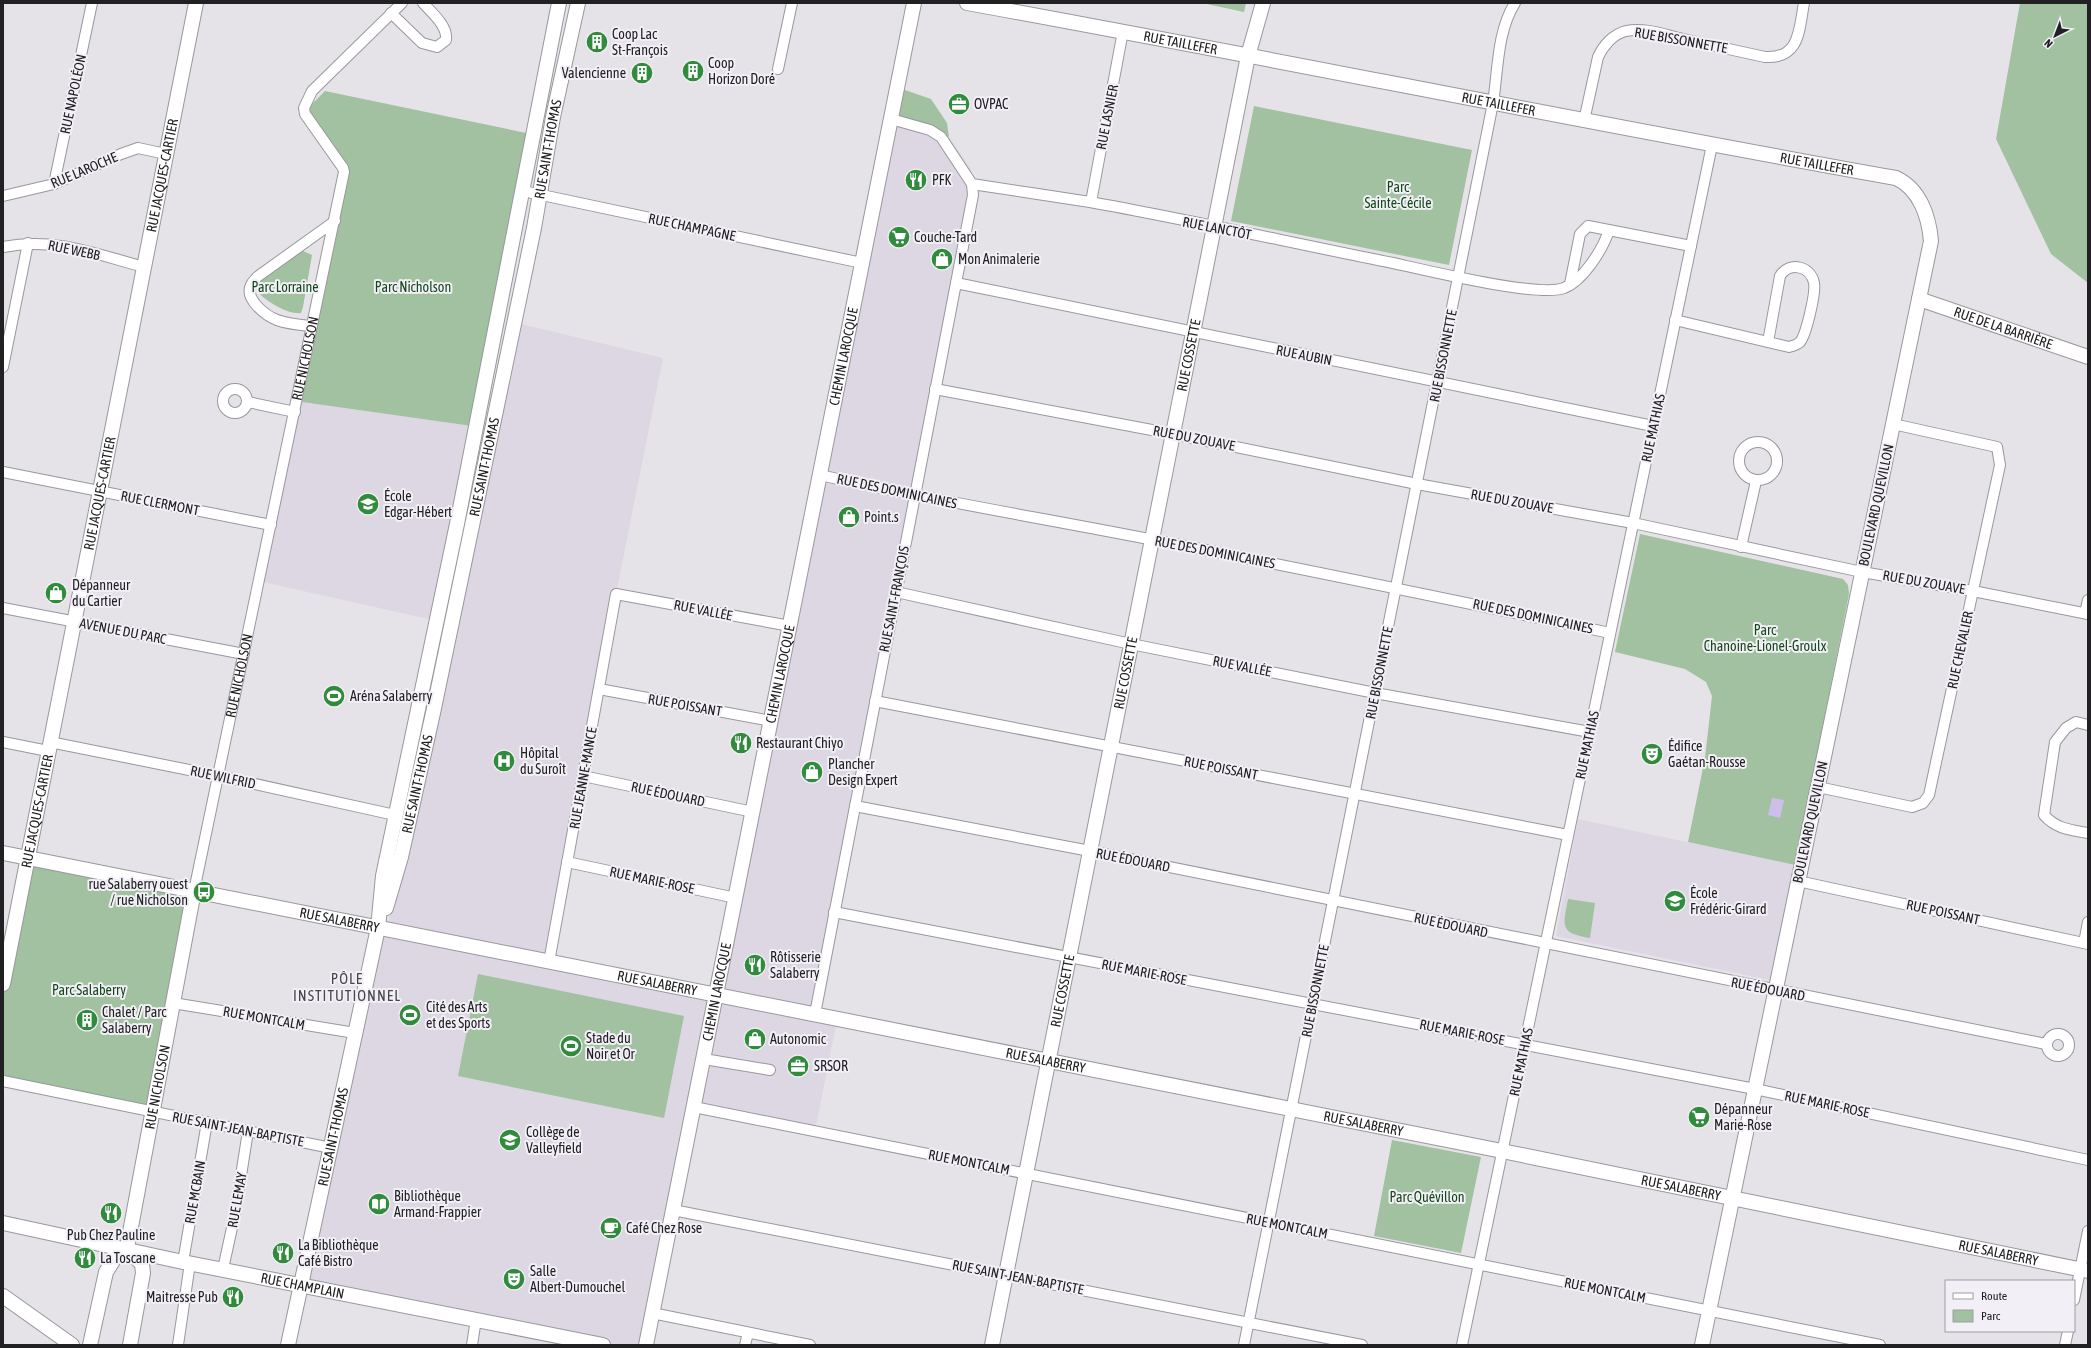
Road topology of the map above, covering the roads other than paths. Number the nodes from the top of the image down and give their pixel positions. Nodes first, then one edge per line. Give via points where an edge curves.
1 (92, 3) edge
2 (196, 3) edge
3 (402, 3) edge
4 (422, 3) edge
5 (559, 3) edge
6 (578, 3) edge
7 (792, 3) edge
8 (914, 3) edge
9 (967, 3) edge
10 (1263, 3) edge
11 (1515, 3) edge
12 (1804, 3) edge
13 (391, 13) junction
14 (1123, 31) junction
15 (1248, 56) junction
16 (778, 69) dead end
17 (1493, 103) junction
18 (891, 119) junction
19 (1584, 121) junction
20 (1712, 145) junction
21 (166, 154) junction
22 (54, 184) junction
23 (972, 184) junction
24 (523, 191) junction
25 (539, 195) junction
26 (3, 196) edge
27 (1091, 202) junction
28 (335, 220) junction
29 (1214, 227) junction
30 (1609, 230) junction
31 (28, 243) junction
32 (1691, 246) junction
33 (3, 247) edge
34 (862, 263) junction
35 (144, 267) junction
36 (1458, 277) junction
37 (956, 283) junction
38 (1570, 284) junction
39 (1919, 299) junction
40 (1675, 320) junction
41 (311, 326) junction
42 (1193, 333) junction
43 (1768, 342) junction
44 (2088, 357) edge
45 (3, 367) edge
46 (1437, 382) junction
47 (935, 389) junction
48 (248, 402) dead end
49 (295, 412) junction
50 (1893, 424) junction
51 (476, 425) junction
52 (1653, 426) junction
53 (491, 429) junction
54 (1173, 434) junction
55 (3, 472) edge
56 (820, 475) junction
57 (1756, 481) dead end
58 (1417, 484) junction
59 (99, 491) junction
60 (914, 496) junction
61 (1633, 524) junction
62 (271, 525) junction
63 (1152, 539) junction
64 (1741, 546) junction
65 (1862, 572) junction
66 (1396, 588) junction
67 (1973, 591) junction
68 (896, 592) junction
69 (616, 594) joint
70 (2088, 600) edge
71 (3, 608) edge
72 (2087, 614) edge
73 (74, 621) junction
74 (790, 626) junction
75 (1610, 633) junction
76 (1131, 644) junction
77 (244, 654) junction
78 (599, 689) junction
79 (1375, 693) junction
80 (875, 702) junction
81 (771, 721) junction
82 (2088, 725) edge
83 (1590, 732) junction
84 (3, 742) edge
85 (1111, 746) junction
86 (49, 747) junction
87 (219, 776) junction
88 (583, 776) junction
89 (1818, 787) junction
90 (1354, 795) junction
91 (855, 806) junction
92 (753, 812) junction
93 (395, 815) junction
94 (2088, 833) edge
95 (1568, 835) junction
96 (1090, 851) junction
97 (3, 853) edge
98 (27, 857) junction
99 (567, 862) junction
100 (1798, 881) junction
101 (194, 891) junction
102 (736, 898) junction
103 (1334, 900) junction
104 (834, 912) junction
105 (2088, 922) edge
106 (378, 928) junction
107 (2086, 943) edge
108 (1545, 944) junction
109 (1069, 958) junction
110 (549, 962) junction
111 (3, 984) edge
112 (1776, 991) junction
113 (716, 996) junction
114 (173, 1003) junction
115 (1313, 1004) junction
116 (815, 1014) junction
117 (356, 1033) junction
118 (1525, 1044) junction
119 (2046, 1044) dead end
120 (704, 1059) junction
121 (1049, 1062) junction
122 (770, 1070) dead end
123 (3, 1081) edge
124 (1755, 1089) junction
125 (694, 1107) junction
126 (1291, 1110) junction
127 (153, 1112) junction
128 (207, 1122) junction
129 (248, 1131) junction
130 (331, 1148) junction
131 (1502, 1151) junction
132 (2088, 1160) edge
133 (1026, 1174) junction
134 (1733, 1198) junction
135 (673, 1210) junction
136 (1269, 1222) junction
137 (3, 1223) edge
138 (2088, 1231) edge
139 (127, 1248) junction
140 (187, 1262) junction
141 (1479, 1264) junction
142 (223, 1269) junction
143 (2084, 1270) edge
144 (1006, 1275) junction
145 (302, 1284) junction
146 (3, 1296) edge
147 (2075, 1297) edge
148 (1709, 1311) junction
149 (652, 1313) junction
150 (476, 1319) junction
151 (1249, 1323) junction
152 (748, 1332) junction
153 (2068, 1332) edge
154 (72, 1345) edge
155 (90, 1345) edge
156 (130, 1345) edge
157 (178, 1345) edge
158 (288, 1345) edge
159 (472, 1345) edge
160 (603, 1345) edge
161 (646, 1345) edge
162 (745, 1345) edge
163 (810, 1345) edge
164 (992, 1345) edge
165 (1244, 1345) edge
166 (1362, 1345) edge
167 (1462, 1345) edge
168 (1702, 1345) edge
169 (1880, 1345) edge
170 (2065, 1345) edge

1 - 22 street, RUE NAPOLÉON
2 - 21 street, RUE JACQUES-CARTIER
3 - 13 street
4 - 13 street via 440,22 447,34 446,40 437,47 422,43
5 - 24 street, RUE SAINT-THOMAS
6 - 25 street, RUE SAINT-THOMAS
7 - 16 street
8 - 18 street, CHEMIN LAROCQUE
9 - 14 street, RUE TAILLEFER
10 - 15 street, RUE COSSETTE
11 - 17 street, RUE BISSONNETTE via 1507,16
12 - 19 street, RUE BISSONNETTE via 1794,45 1787,53 1776,57 1657,33 1624,31 1601,49
13 - 28 street, RUE NICHOLSON via 312,91 304,108 343,168
14 - 15 street, RUE TAILLEFER
14 - 27 street, RUE LASNIER
15 - 17 street, RUE TAILLEFER
15 - 29 street, RUE COSSETTE
17 - 19 street, RUE TAILLEFER
17 - 36 street, RUE BISSONNETTE
18 - 23 street via 930,130 941,137
18 - 34 street, CHEMIN LAROCQUE
19 - 20 street, RUE TAILLEFER
20 - 32 street, RUE MATHIAS
20 - 39 street, RUE TAILLEFER via 1903,181 1911,188 1930,223 1931,241
21 - 22 street, RUE LAROCHE via 138,148
21 - 35 street, RUE JACQUES-CARTIER
22 - 26 street, RUE LAROCHE
23 - 27 street, RUE LANCTÔT
23 - 37 street, RUE SAINT-FRANÇOIS via 973,195
24 - 25 street, RUE CHAMPAGNE
24 - 51 street, RUE SAINT-THOMAS
25 - 34 street, RUE CHAMPAGNE
25 - 53 street, RUE SAINT-THOMAS
27 - 29 street, RUE LANCTÔT
28 - 41 street, RUE NICHOLSON
28 - 41 street via 251,285 250,291 255,303 264,312 276,320
29 - 36 street, RUE LANCTÔT
29 - 42 street, RUE COSSETTE
30 - 32 street
30 - 38 street, RUE LANCTÔT via 1605,245
30 - 38 street via 1588,226 1580,234
31 - 33 street, RUE WEBB
31 - 35 street, RUE WEBB via 61,245
31 - 45 street
32 - 40 street, RUE MATHIAS
34 - 56 street, CHEMIN LAROCQUE
35 - 59 street, RUE JACQUES-CARTIER
36 - 38 street, RUE LANCTÔT via 1555,290
36 - 46 street, RUE BISSONNETTE
37 - 42 street, RUE AUBIN
37 - 47 street, RUE SAINT-FRANÇOIS
39 - 44 street, RUE DE LA BARRIÈRE
39 - 50 street, BOULEVARD QUEVILLON
40 - 43 street
40 - 52 street, RUE MATHIAS
41 - 49 street, RUE NICHOLSON
42 - 46 street, RUE AUBIN
42 - 54 street, RUE COSSETTE
43 - 43 street via 1789,347 1799,343 1804,335 1815,283 1812,276 1803,268 1790,267 1783,270 1780,276
46 - 52 street, RUE AUBIN
46 - 58 street, RUE BISSONNETTE
47 - 54 street, RUE DU ZOUAVE
47 - 60 street, RUE SAINT-FRANÇOIS
48 - 49 street
49 - 62 street, RUE NICHOLSON
50 - 65 street, BOULEVARD QUEVILLON
50 - 67 street, RUE CHEVALIER via 1997,448 2000,465
51 - 53 street
51 - 93 street, RUE SAINT-THOMAS
52 - 61 street, RUE MATHIAS
53 - 106 street, RUE SAINT-THOMAS via 401,857
54 - 58 street, RUE DU ZOUAVE
54 - 63 street, RUE COSSETTE
55 - 59 street, RUE CLERMONT
56 - 60 street, RUE DES DOMINICAINES
56 - 74 street, CHEMIN LAROCQUE
57 - 64 street
58 - 61 street, RUE DU ZOUAVE
58 - 66 street, RUE BISSONNETTE
59 - 62 street, RUE CLERMONT
59 - 73 street, RUE JACQUES-CARTIER
60 - 63 street, RUE DES DOMINICAINES
60 - 68 street, RUE SAINT-FRANÇOIS
61 - 64 street, RUE DU ZOUAVE
61 - 75 street, RUE MATHIAS
62 - 77 street, RUE NICHOLSON
63 - 66 street, RUE DES DOMINICAINES
63 - 76 street, RUE COSSETTE
64 - 65 street, RUE DU ZOUAVE
65 - 67 street, RUE DU ZOUAVE
65 - 89 street, BOULEVARD QUEVILLON
66 - 75 street, RUE DES DOMINICAINES
66 - 79 street, RUE BISSONNETTE
67 - 72 street, RUE DU ZOUAVE
67 - 89 street, RUE CHEVALIER via 1929,795 1923,803 1912,807
68 - 76 street, RUE VALLÉE
68 - 80 street, RUE SAINT-FRANÇOIS
69 - 74 street, RUE VALLÉE
69 - 78 street, RUE JEANNE-MANCE
70 - 72 street
71 - 73 street, AVENUE DU PARC
73 - 77 street, AVENUE DU PARC
73 - 86 street, RUE JACQUES-CARTIER
74 - 81 street, CHEMIN LAROCQUE
75 - 83 street, RUE MATHIAS
76 - 79 street, RUE VALLÉE
76 - 85 street, RUE COSSETTE
77 - 87 street, RUE NICHOLSON
78 - 81 street, RUE POISSANT
78 - 88 street, RUE JEANNE-MANCE
79 - 83 street, RUE VALLÉE
79 - 90 street, RUE BISSONNETTE
80 - 85 street, RUE POISSANT
80 - 91 street, RUE SAINT-FRANÇOIS
81 - 92 street, CHEMIN LAROCQUE
82 - 94 street via 2076,722 2066,728 2055,742 2044,815 2051,824
83 - 95 street, RUE MATHIAS
84 - 86 street, RUE WILFRID
85 - 90 street, RUE POISSANT
85 - 96 street, RUE COSSETTE
86 - 87 street, RUE WILFRID
86 - 98 street, RUE JACQUES-CARTIER
87 - 93 street, RUE WILFRID
87 - 101 street, RUE NICHOLSON
88 - 92 street, RUE ÉDOUARD
88 - 99 street, RUE JEANNE-MANCE
89 - 100 street, BOULEVARD QUEVILLON
90 - 95 street, RUE POISSANT
90 - 103 street, RUE BISSONNETTE
91 - 96 street, RUE ÉDOUARD
91 - 104 street, RUE SAINT-FRANÇOIS
92 - 102 street, CHEMIN LAROCQUE
93 - 106 street, RUE SAINT-THOMAS via 383,876
95 - 108 street, RUE MATHIAS
96 - 103 street, RUE ÉDOUARD
96 - 109 street, RUE COSSETTE
97 - 98 street, RUE SALABERRY
98 - 101 street, RUE SALABERRY
98 - 111 street, RUE JACQUES-CARTIER
99 - 102 street, RUE MARIE-ROSE
99 - 110 street, RUE JEANNE-MANCE
100 - 107 street, RUE POISSANT
100 - 112 street, BOULEVARD QUEVILLON
101 - 106 street, RUE SALABERRY
101 - 114 street, RUE NICHOLSON
102 - 113 street, CHEMIN LAROCQUE
103 - 108 street, RUE ÉDOUARD
103 - 115 street, RUE BISSONNETTE
104 - 109 street, RUE MARIE-ROSE
104 - 116 street, RUE SAINT-FRANÇOIS
105 - 107 street
106 - 110 street, RUE SALABERRY
106 - 117 street, RUE SAINT-THOMAS
108 - 112 street, RUE ÉDOUARD
108 - 118 street, RUE MATHIAS
109 - 115 street, RUE MARIE-ROSE
109 - 121 street, RUE COSSETTE
110 - 113 street, RUE SALABERRY
112 - 119 street, RUE ÉDOUARD
112 - 124 street, BOULEVARD QUEVILLON
113 - 116 street, RUE SALABERRY
113 - 120 street, CHEMIN LAROCQUE
114 - 117 street, RUE MONTCALM
114 - 127 street, RUE NICHOLSON
115 - 118 street, RUE MARIE-ROSE
115 - 126 street, RUE BISSONNETTE
116 - 121 street, RUE SALABERRY
117 - 130 street, RUE SAINT-THOMAS
118 - 124 street, RUE MARIE-ROSE
118 - 131 street, RUE MATHIAS
120 - 122 street
120 - 125 street, CHEMIN LAROCQUE
121 - 126 street, RUE SALABERRY
121 - 133 street, RUE COSSETTE
123 - 127 street, RUE SAINT-JEAN-BAPTISTE
124 - 132 street, RUE MARIE-ROSE
124 - 134 street, BOULEVARD QUEVILLON
125 - 133 street, RUE MONTCALM
125 - 135 street, CHEMIN LAROCQUE
126 - 131 street, RUE SALABERRY
126 - 136 street, RUE BISSONNETTE
127 - 128 street, RUE SAINT-JEAN-BAPTISTE
127 - 139 street, RUE NICHOLSON
128 - 129 street, RUE SAINT-JEAN-BAPTISTE
128 - 140 street, RUE MCBAIN
129 - 130 street, RUE SAINT-JEAN-BAPTISTE
129 - 142 street, RUE LEMAY via 235,1214
130 - 145 street, RUE SAINT-THOMAS
131 - 134 street, RUE SALABERRY
131 - 141 street, RUE MATHIAS
133 - 136 street, RUE MONTCALM
133 - 144 street, RUE COSSETTE
134 - 143 street, RUE SALABERRY
134 - 148 street, BOULEVARD QUEVILLON
135 - 144 street, RUE SAINT-JEAN-BAPTISTE
135 - 149 street, CHEMIN LAROCQUE
136 - 141 street, RUE MONTCALM
136 - 151 street, RUE BISSONNETTE
137 - 139 street, RUE CHAMPLAIN
138 - 143 street
139 - 140 street, RUE CHAMPLAIN
139 - 155 street via 116,1256 106,1272
139 - 156 street via 142,1264 143,1273
140 - 142 street, RUE CHAMPLAIN
140 - 157 street, RUE MCBAIN
141 - 148 street, RUE MONTCALM
141 - 167 street, RUE MATHIAS
142 - 145 street, RUE CHAMPLAIN
143 - 147 street
144 - 151 street, RUE SAINT-JEAN-BAPTISTE
144 - 164 street, RUE COSSETTE
145 - 150 street, RUE CHAMPLAIN
145 - 158 street, RUE SAINT-THOMAS
146 - 154 street
148 - 168 street, BOULEVARD QUEVILLON
148 - 169 street, RUE MONTCALM
149 - 152 street
149 - 161 street, CHEMIN LAROCQUE
150 - 159 street
150 - 160 street, RUE CHAMPLAIN
151 - 165 street, RUE BISSONNETTE
151 - 166 street, RUE SAINT-JEAN-BAPTISTE
152 - 162 street
152 - 163 street
153 - 170 street

